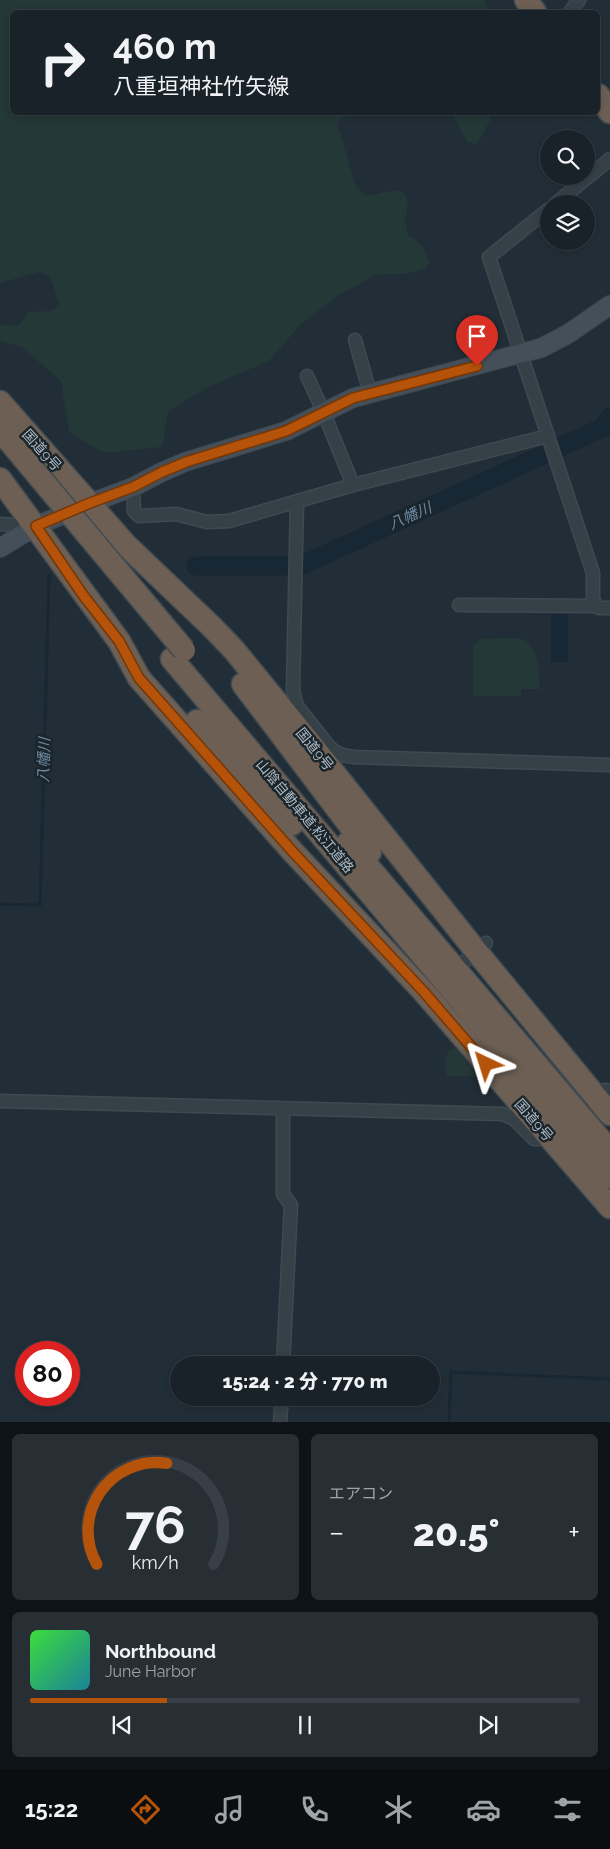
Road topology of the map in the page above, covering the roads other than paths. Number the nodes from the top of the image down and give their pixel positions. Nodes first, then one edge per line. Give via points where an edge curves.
1 (600, 98) edge
2 (610, 112) edge
3 (610, 159) edge
4 (566, 195) edge
5 (540, 216) edge
6 (610, 305) edge
7 (354, 340) dead end
8 (520, 354) junction
9 (307, 376) dead end
10 (370, 393) junction
11 (0, 402) edge
12 (323, 411) junction
13 (0, 430) edge
14 (551, 446) junction
15 (5, 460) edge
16 (353, 485) junction
17 (133, 487) junction
18 (297, 501) junction
19 (90, 503) junction
20 (0, 524) edge
21 (36, 526) junction
22 (0, 548) edge
23 (154, 571) junction
24 (459, 605) dead end
25 (596, 606) junction
26 (610, 608) edge
27 (119, 641) junction
28 (178, 654) junction
29 (315, 739) junction
30 (610, 764) edge
31 (459, 998) junction
32 (521, 1046) junction
33 (599, 1096) edge
34 (0, 1101) edge
35 (283, 1109) junction
36 (610, 1114) edge
37 (549, 1134) junction
38 (610, 1151) edge
39 (610, 1177) edge
40 (610, 1207) edge
41 (284, 1356) edge
42 (281, 1406) edge
43 (280, 1422) edge

1 - 2 highway
3 - 4 street
5 - 8 street via 490,257
6 - 8 main road via 568,334 541,348
7 - 10 street
8 - 10 main road
8 - 14 street
9 - 12 street
10 - 12 main road
11 - 19 highway, 国道9号
12 - 16 street
12 - 17 main road via 286,431 186,462
13 - 15 highway, 山陰自動車道;松江道路
14 - 16 street
14 - 25 street via 593,573 593,601
15 - 21 highway, 国道9号
15 - 28 highway, 山陰自動車道;松江道路
16 - 18 street
17 - 18 street via 134,511 138,516 176,514 207,522 229,521
17 - 19 main road
18 - 29 street via 294,690 297,706
19 - 21 main road
19 - 23 highway, 国道9号 via 126,545
20 - 21 street
21 - 22 main road
21 - 27 highway, 国道9号
23 - 29 highway, 国道9号 via 212,627
23 - 32 highway via 384,871 492,1004
24 - 25 street
25 - 26 street
27 - 31 highway via 233,758 370,909
27 - 37 highway, 国道9号 via 139,678
28 - 31 highway, 山陰自動車道;松江道路
28 - 32 highway, 山陰自動車道;松江道路
29 - 30 street via 342,756
29 - 33 highway, 国道9号 via 476,951
31 - 39 highway, 山陰自動車道;松江道路
32 - 38 highway, 山陰自動車道;松江道路
33 - 36 highway, 国道9号
34 - 35 street
35 - 37 street via 503,1114 514,1119 534,1139 543,1139
35 - 41 street via 283,1194 292,1204
37 - 40 highway, 国道9号
42 - 43 street

